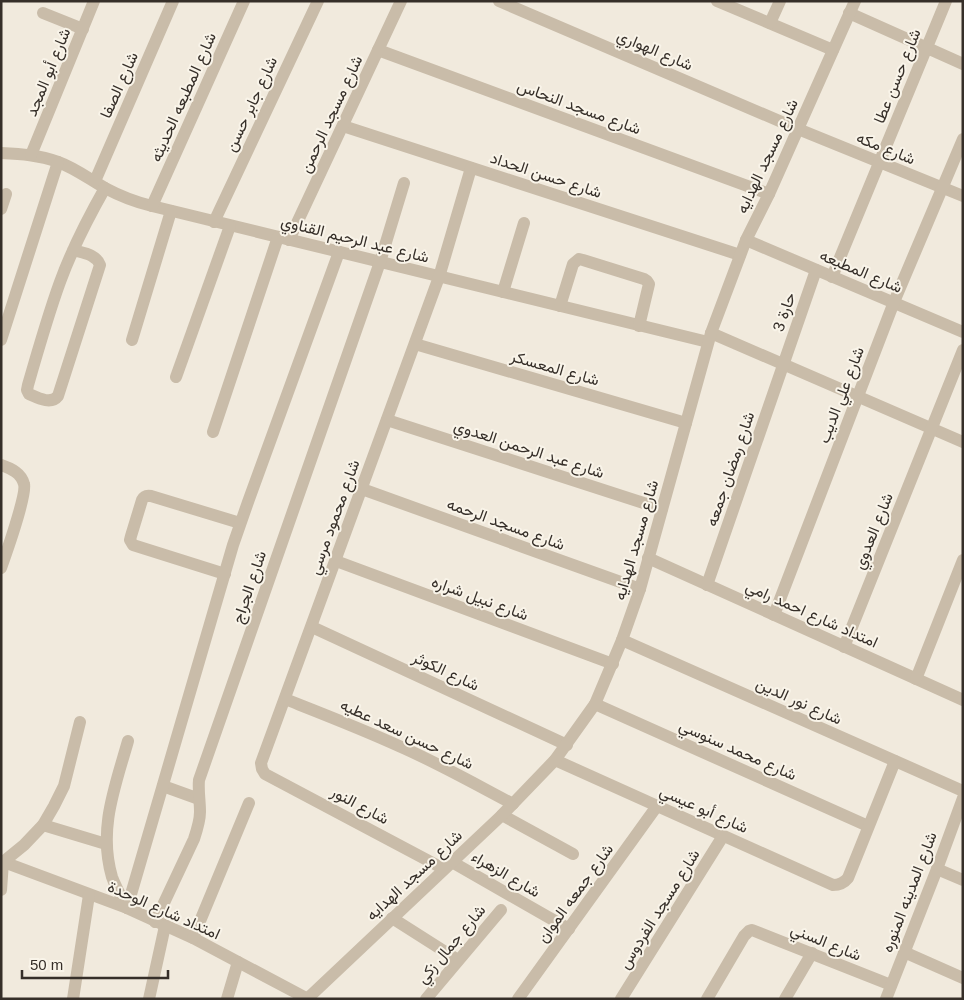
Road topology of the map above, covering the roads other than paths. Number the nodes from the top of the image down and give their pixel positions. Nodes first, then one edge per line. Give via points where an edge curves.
1 (94, 1) edge
2 (173, 1) edge
3 (244, 1) edge
4 (318, 1) edge
5 (401, 1) edge
6 (499, 1) edge
7 (717, 1) edge
8 (780, 1) edge
9 (946, 1) edge
10 (852, 7) edge
11 (43, 13) dead end
12 (770, 23) junction
13 (83, 29) junction
14 (926, 48) junction
15 (378, 50) junction
16 (833, 50) junction
17 (963, 64) edge
18 (343, 126) junction
19 (798, 129) junction
20 (963, 139) edge
21 (1, 153) edge
22 (31, 155) junction
23 (58, 162) junction
24 (879, 162) junction
25 (471, 168) junction
26 (404, 182) dead end
27 (100, 185) junction
28 (942, 188) junction
29 (6, 194) dead end
30 (769, 194) junction
31 (963, 196) edge
32 (152, 206) junction
33 (1, 209) edge
34 (171, 211) junction
35 (214, 222) junction
36 (524, 223) dead end
37 (230, 226) junction
38 (284, 239) junction
39 (746, 240) junction
40 (73, 250) junction
41 (339, 252) junction
42 (740, 255) junction
43 (380, 262) junction
44 (816, 270) junction
45 (440, 277) junction
46 (832, 277) junction
47 (503, 292) junction
48 (894, 302) junction
49 (560, 306) junction
50 (639, 326) junction
51 (963, 332) edge
52 (710, 338) junction
53 (1, 340) edge
54 (132, 340) dead end
55 (415, 344) junction
56 (963, 350) edge
57 (783, 364) junction
58 (176, 378) dead end
59 (858, 396) junction
60 (387, 420) junction
61 (686, 423) junction
62 (931, 428) junction
63 (213, 432) dead end
64 (963, 442) edge
65 (1, 466) edge
66 (362, 489) junction
67 (662, 508) junction
68 (240, 523) junction
69 (7, 528) edge
70 (648, 558) junction
71 (963, 560) edge
72 (336, 561) junction
73 (1, 568) edge
74 (225, 574) junction
75 (707, 585) junction
76 (640, 589) junction
77 (774, 615) junction
78 (312, 627) junction
79 (622, 640) junction
80 (844, 647) junction
81 (613, 664) junction
82 (916, 679) junction
83 (285, 699) junction
84 (963, 700) edge
85 (595, 704) junction
86 (80, 722) dead end
87 (128, 741) dead end
88 (567, 745) junction
89 (556, 760) junction
90 (895, 761) junction
91 (262, 769) joint
92 (163, 786) junction
93 (963, 791) edge
94 (963, 798) edge
95 (198, 800) junction
96 (249, 803) dead end
97 (513, 804) junction
98 (657, 806) junction
99 (502, 815) junction
100 (42, 825) junction
101 (868, 826) junction
102 (723, 836) junction
103 (106, 844) junction
104 (573, 854) dead end
105 (2, 862) edge
106 (448, 865) junction
107 (936, 869) junction
108 (963, 880) edge
109 (1, 890) edge
110 (89, 895) junction
111 (127, 908) junction
112 (501, 910) dead end
113 (392, 918) junction
114 (160, 924) junction
115 (569, 929) junction
116 (193, 938) junction
117 (904, 952) junction
118 (812, 953) junction
119 (458, 960) junction
120 (238, 962) junction
121 (963, 978) edge
122 (891, 985) junction
123 (308, 998) edge
124 (73, 999) edge
125 (149, 999) edge
126 (227, 999) edge
127 (426, 999) edge
128 (518, 999) edge
129 (621, 999) edge
130 (707, 999) edge
131 (785, 999) edge
132 (886, 999) edge

1 - 13 street, شارع أبو المجد
2 - 27 street, شارع الصفا
3 - 32 street, شارع المطبعه الحديثه
4 - 35 street, شارع جابر حسن
5 - 15 street, شارع مسجد الرحمن
6 - 19 street, شارع الهواري
7 - 12 street
8 - 12 street
9 - 14 street, شارع حسن عطا
10 - 14 street
10 - 16 street, شارع مسجد الهدايه
11 - 13 street
12 - 16 street
13 - 22 street, شارع أبو المجد
14 - 17 street
14 - 24 street, شارع حسن عطا
15 - 18 street, شارع مسجد الرحمن
15 - 30 street, شارع مسجد النحاس
16 - 19 street, شارع مسجد الهدايه
18 - 25 street, شارع حسن الحداد
18 - 38 street, شارع مسجد الرحمن
19 - 24 street, شارع مكه
19 - 30 street, شارع مسجد الهدايه
20 - 28 street, شارع علي الديب
21 - 22 street, شارع عبد الرحيم القناوي
22 - 23 street, شارع عبد الرحيم القناوي
23 - 27 street, شارع عبد الرحيم القناوي
23 - 53 street
24 - 28 street, شارع مكه
24 - 46 street, شارع حسن عطا
25 - 42 street, شارع حسن الحداد
25 - 45 street, شارع محمود مرسي
26 - 43 street, شارع الجراج
27 - 32 street, شارع عبد الرحيم القناوي
27 - 40 street, شارع الصفا
28 - 31 street, شارع مكه
28 - 48 street, شارع علي الديب
29 - 33 street
30 - 39 street, شارع مسجد الهدايه
32 - 34 street, شارع عبد الرحيم القناوي
34 - 35 street, شارع عبد الرحيم القناوي
34 - 54 street
35 - 37 street, شارع عبد الرحيم القناوي
36 - 47 street
37 - 38 street, شارع عبد الرحيم القناوي
37 - 58 street
38 - 41 street, شارع عبد الرحيم القناوي
38 - 63 street, شارع مسجد الرحمن
39 - 42 street, شارع مسجد الهدايه
39 - 44 street, شارع المطبعه
40 - 40 street, شارع الصفا via 27,390 29,394 51,401 58,396 100,265 94,256
41 - 43 street, شارع عبد الرحيم القناوي
41 - 68 street
42 - 52 street, شارع مسجد الهدايه
43 - 45 street, شارع عبد الرحيم القناوي
43 - 95 street, شارع الجراج via 199,780
44 - 46 street, شارع المطبعه
44 - 57 street, حارة 3
45 - 47 street, شارع عبد الرحيم القناوي
45 - 55 street, شارع محمود مرسي
46 - 48 street, شارع المطبعه
47 - 49 street, شارع عبد الرحيم القناوي
48 - 51 street, شارع المطبعه
48 - 59 street, شارع علي الديب
49 - 50 street, شارع عبد الرحيم القناوي
49 - 50 street via 573,264 583,260 647,281
50 - 52 street, شارع عبد الرحيم القناوي
52 - 57 street, شارع عبد الرحيم القناوي
52 - 61 street, شارع مسجد الهدايه
55 - 60 street, شارع محمود مرسي
55 - 61 street, شارع المعسكر
56 - 62 street, شارع العدوي
57 - 59 street, شارع عبد الرحيم القناوي
57 - 75 street, شارع رمضان جمعه
59 - 62 street, شارع عبد الرحيم القناوي
59 - 77 street, شارع علي الديب
60 - 66 street, شارع محمود مرسي
60 - 67 street, شارع عبد الرحمن العدوي
61 - 67 street, شارع مسجد الهدايه
62 - 64 street, شارع عبد الرحيم القناوي
62 - 80 street, شارع العدوي
65 - 69 street via 20,474 25,486
66 - 72 street, شارع محمود مرسي
66 - 76 street, شارع مسجد الرحمه
67 - 70 street, شارع مسجد الهدايه
68 - 74 street
68 - 74 street via 147,495 142,500 131,536 132,545
69 - 73 street
70 - 75 street, امتداد شارع احمد رامي
70 - 76 street, شارع مسجد الهدايه
71 - 82 street
72 - 78 street, شارع محمود مرسي
72 - 81 street, شارع نبيل شراره
74 - 92 street
75 - 77 street, امتداد شارع احمد رامي
76 - 79 street, شارع مسجد الهدايه
77 - 80 street, امتداد شارع احمد رامي
78 - 83 street, شارع محمود مرسي
78 - 88 street, شارع الكوثر
79 - 81 street, شارع مسجد الهدايه
79 - 90 street, شارع نور الدين
80 - 82 street, امتداد شارع احمد رامي
81 - 85 street, شارع مسجد الهدايه
82 - 84 street, امتداد شارع احمد رامي
83 - 91 street, شارع محمود مرسي via 261,764
83 - 97 street, شارع حسن سعد عطيه via 401,746
85 - 88 street, شارع مسجد الهدايه
85 - 101 street, شارع محمد سنوسي
86 - 100 street via 64,786
87 - 103 street via 110,806
88 - 89 street, شارع مسجد الهدايه
89 - 97 street, شارع مسجد الهدايه
89 - 98 street, شارع أبو عيسي
90 - 93 street, شارع نور الدين
90 - 101 street
91 - 106 street, شارع النور via 265,774
92 - 95 street
92 - 111 street
94 - 107 street, شارع المدينه المنوره
95 - 114 street, شارع الجراج via 198,826
96 - 116 street
97 - 99 street, شارع مسجد الهدايه
98 - 102 street, شارع أبو عيسي
98 - 115 street, شارع جمعه الموان
99 - 104 street
99 - 106 street, شارع مسجد الهدايه
100 - 103 street
100 - 105 street
101 - 102 street, شارع أبو عيسي via 848,878 833,886
102 - 129 street, شارع مسجد الفردوس
103 - 111 street via 112,878
105 - 109 street
105 - 110 street, امتداد شارع الوحدة
106 - 113 street, شارع مسجد الهدايه
106 - 115 street, شارع الزهراء
107 - 108 street
107 - 117 street, شارع المدينه المنوره
110 - 111 street, امتداد شارع الوحدة
110 - 124 street
111 - 114 street, امتداد شارع الوحدة
112 - 119 street, شارع جمال زكي
113 - 119 street
113 - 123 street, شارع مسجد الهدايه
114 - 116 street, امتداد شارع الوحدة
114 - 125 street, شارع الجراج
115 - 128 street, شارع جمعه الموان
116 - 120 street, امتداد شارع الوحدة
117 - 121 street
117 - 122 street, شارع المدينه المنوره
118 - 122 street, شارع السني
118 - 130 street, شارع السني via 749,931
118 - 131 street
119 - 127 street, شارع جمال زكي
120 - 123 street, امتداد شارع الوحدة
120 - 126 street
122 - 132 street, شارع المدينه المنوره

